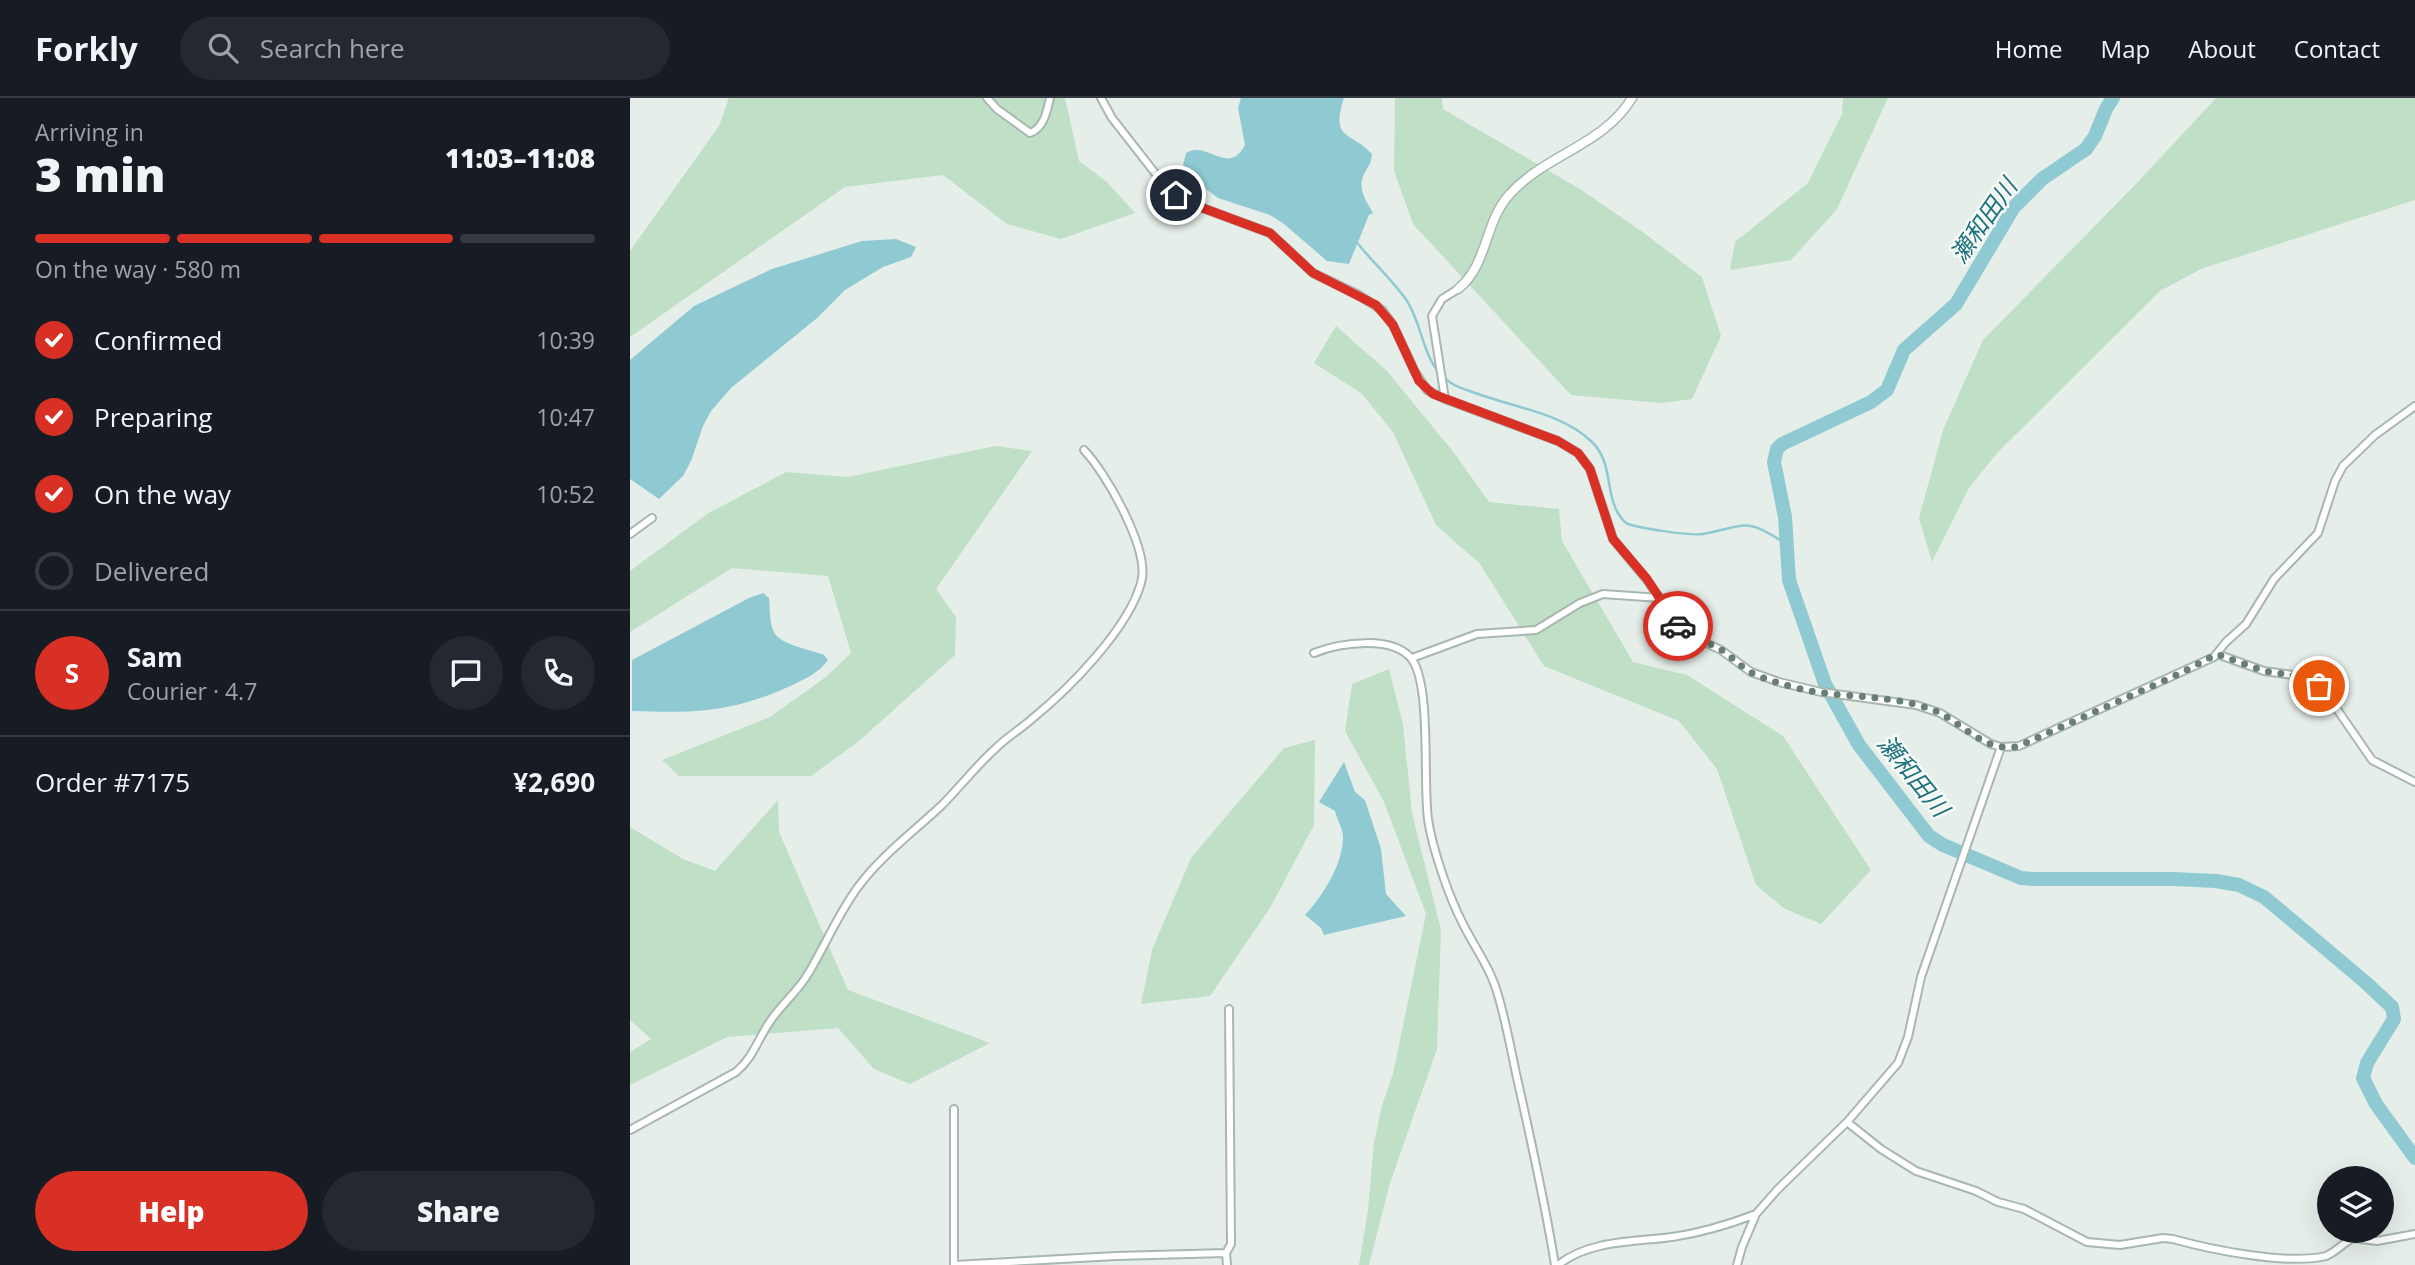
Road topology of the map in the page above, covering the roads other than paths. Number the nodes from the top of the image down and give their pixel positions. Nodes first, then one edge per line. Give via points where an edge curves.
1 (987, 98) edge
2 (1050, 98) edge
3 (1101, 98) edge
4 (1632, 98) edge
5 (1458, 289) joint
6 (1445, 399) junction
7 (2415, 406) edge
8 (1084, 450) dead end
9 (652, 518) dead end
10 (630, 534) edge
11 (1660, 598) junction
12 (1314, 653) dead end
13 (2217, 654) junction
14 (1412, 658) junction
15 (2001, 747) junction
16 (2415, 782) edge
17 (1229, 1009) dead end
18 (954, 1109) dead end
19 (1847, 1122) junction
20 (630, 1130) edge
21 (1756, 1214) junction
22 (2415, 1234) edge
23 (1226, 1253) junction
24 (954, 1265) edge
25 (1227, 1265) edge
26 (1556, 1265) edge
27 (1737, 1265) edge

1 - 2 street via 1030,133 1042,123
3 - 6 street via 1176,195 1270,233 1313,273 1382,310 1423,387
4 - 5 street via 1602,130 1511,192 1493,220 1475,271
5 - 6 street via 1442,299 1432,316
6 - 11 street via 1558,441 1578,453 1590,469 1613,539
7 - 13 street via 2343,466 2318,533 2274,579 2246,624
8 - 20 street via 1108,483 1139,546 1143,571 1135,598 1117,627 1048,706 994,749 865,878 804,980 771,1019 744,1069
9 - 10 street
11 - 14 street via 1603,594 1536,630 1477,635
11 - 15 street via 1683,631 1725,652 1751,672 1810,690 1923,707
12 - 14 street via 1330,646 1372,643
13 - 15 street via 2019,746
13 - 16 street via 2264,671 2311,680 2372,760
14 - 26 street via 1422,693 1430,831 1455,908 1498,995
15 - 19 street via 1921,977 1902,1055
17 - 23 street via 1231,1244
18 - 24 street
19 - 21 street
19 - 22 street via 1916,1171 2036,1214 2087,1242 2120,1245 2163,1238 2236,1255 2306,1259 2326,1256 2353,1238 2377,1241
21 - 26 street via 1681,1235 1615,1243
21 - 27 street
23 - 24 street
23 - 25 street

